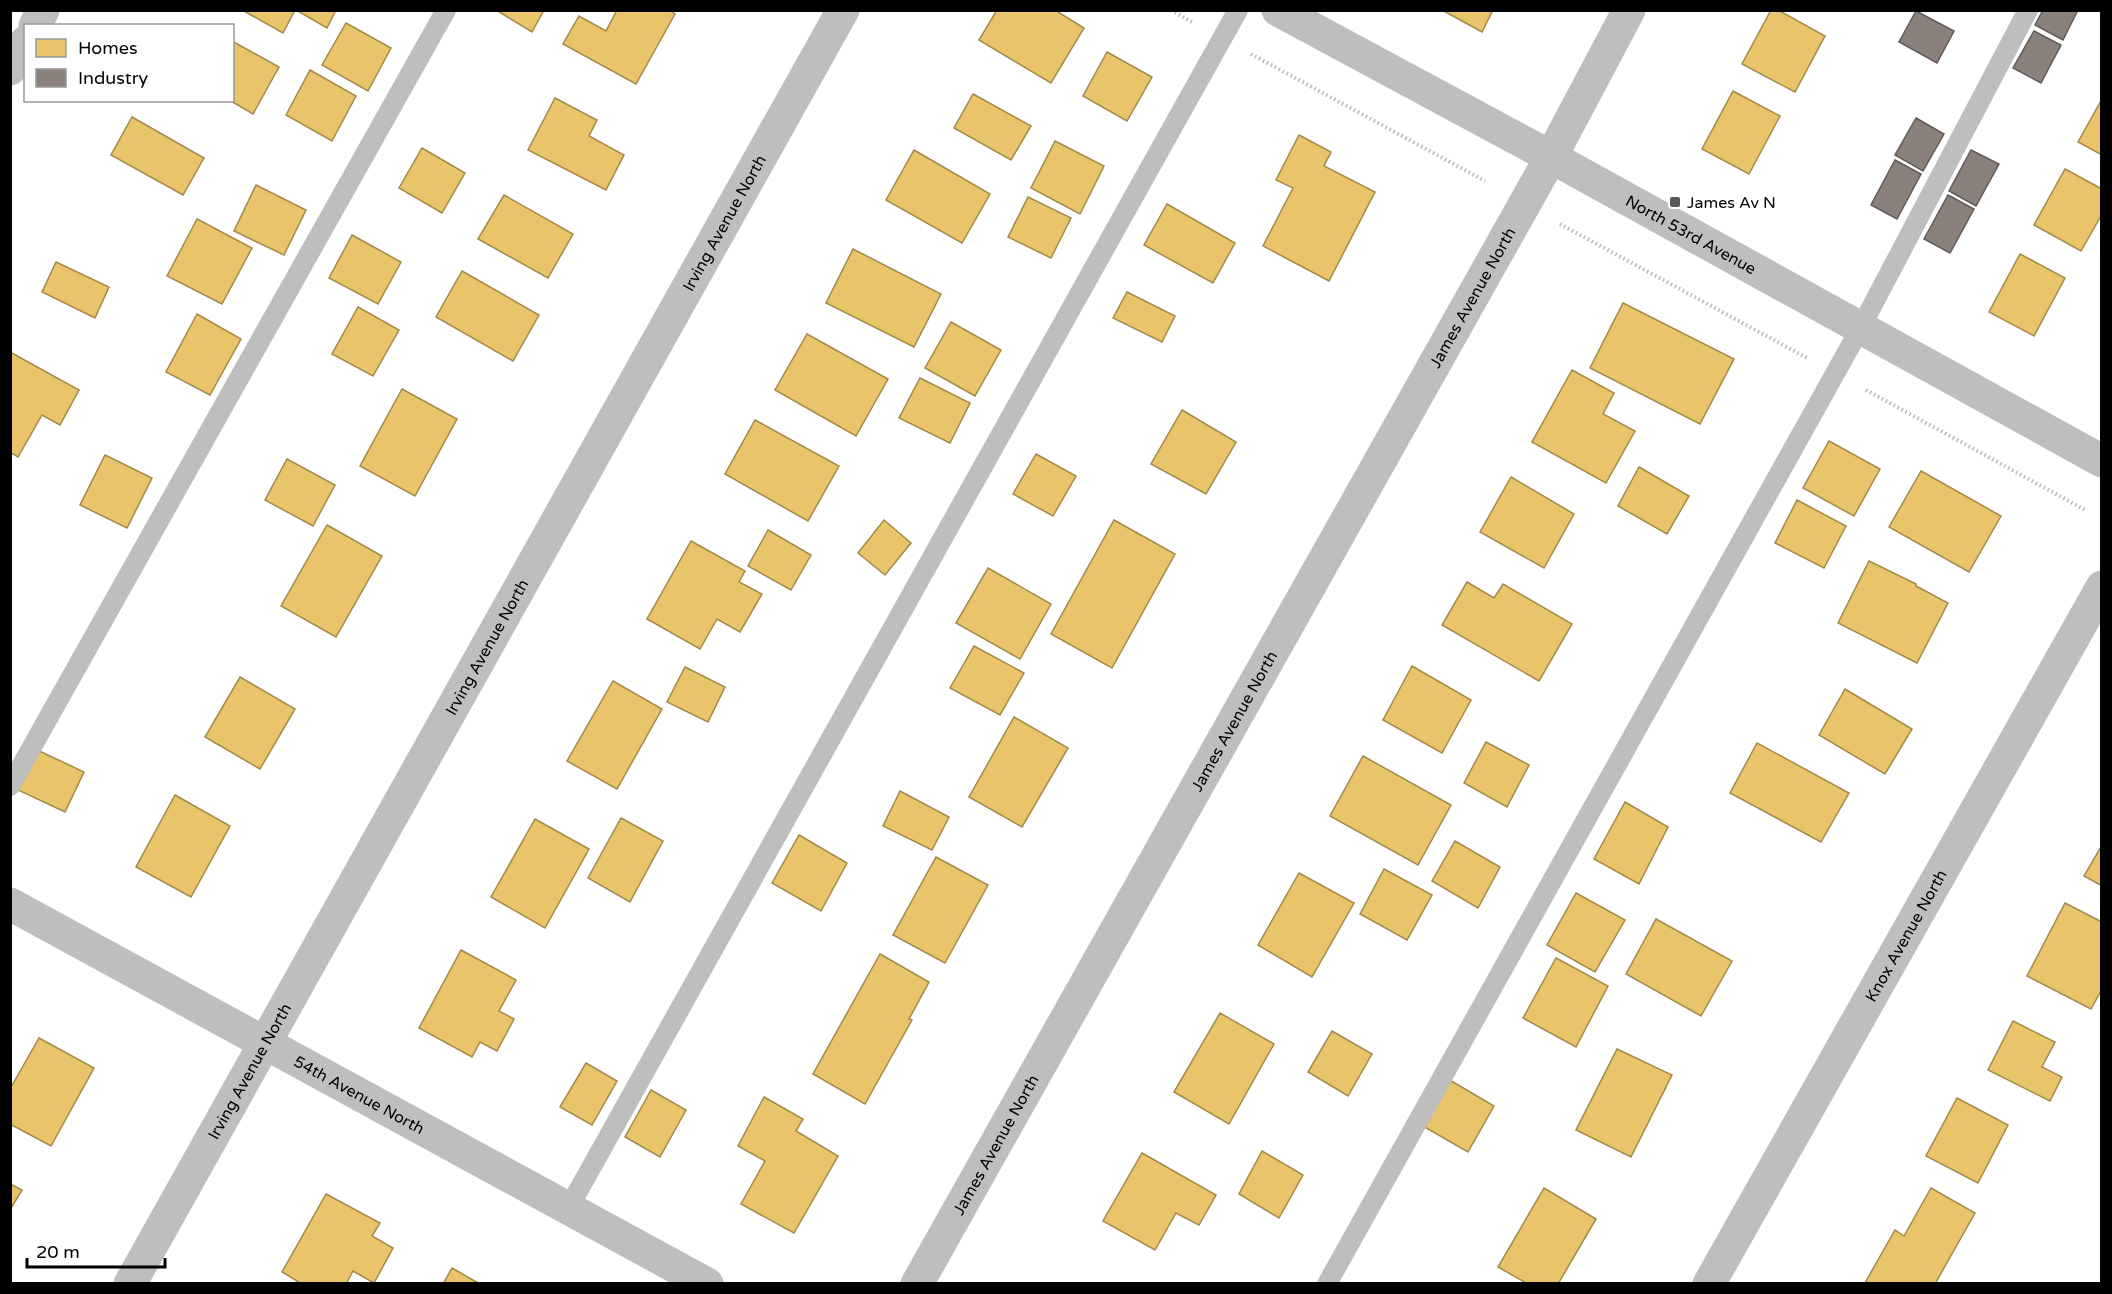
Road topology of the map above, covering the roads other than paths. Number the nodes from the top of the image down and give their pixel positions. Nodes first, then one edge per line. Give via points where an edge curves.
1 (43, 10) edge
2 (446, 10) edge
3 (843, 10) edge
4 (1238, 10) edge
5 (1278, 10) edge
6 (1629, 10) edge
7 (2028, 10) edge
8 (36, 24) edge
9 (24, 45) edge
10 (10, 69) edge
11 (1551, 157) junction
12 (1862, 327) junction
13 (2102, 461) edge
14 (2102, 587) edge
15 (10, 786) edge
16 (10, 904) edge
17 (266, 1042) junction
18 (568, 1209) junction
19 (130, 1284) edge
20 (707, 1284) edge
21 (917, 1284) edge
22 (1327, 1284) edge
23 (1709, 1284) edge

1 - 8 street
2 - 15 lane
3 - 17 street, Irving Avenue North
4 - 18 lane
5 - 11 street, North 53rd Avenue
6 - 11 street, James Avenue North
7 - 12 lane
9 - 10 street
11 - 12 street, North 53rd Avenue
11 - 21 street, James Avenue North
12 - 13 street, North 53rd Avenue
12 - 22 lane
14 - 23 street, Knox Avenue North
16 - 17 street, 54th Avenue North
17 - 18 street, 54th Avenue North
17 - 19 street, Irving Avenue North
18 - 20 street, 54th Avenue North

